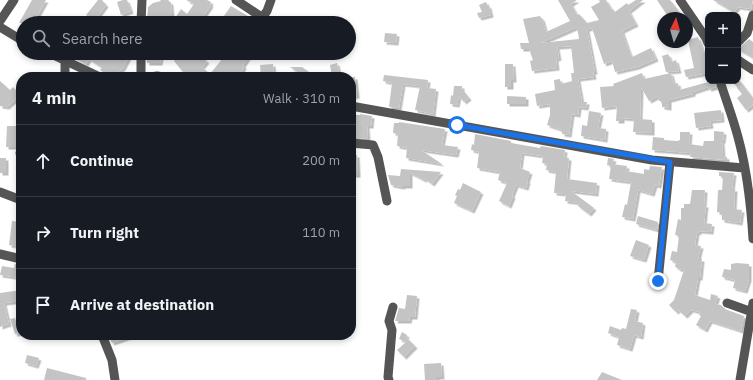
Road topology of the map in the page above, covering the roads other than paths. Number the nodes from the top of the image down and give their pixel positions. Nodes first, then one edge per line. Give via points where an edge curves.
1 (14, 0) edge
2 (142, 0) edge
3 (236, 0) edge
4 (271, 0) edge
5 (680, 0) edge
6 (753, 15) edge
7 (142, 16) edge
8 (0, 20) edge
9 (0, 27) edge
10 (16, 37) edge
11 (705, 37) edge
12 (741, 39) edge
13 (141, 60) edge
14 (66, 61) joint
15 (741, 62) edge
16 (753, 70) edge
17 (65, 72) edge
18 (89, 72) edge
19 (141, 72) edge
20 (721, 84) edge
21 (356, 107) edge
22 (356, 143) edge
23 (670, 162) junction
24 (744, 168) junction
25 (0, 192) edge
26 (16, 198) edge
27 (387, 201) dead end
28 (753, 239) edge
29 (0, 254) edge
30 (16, 258) edge
31 (658, 281) dead end
32 (727, 303) dead end
33 (394, 307) dead end
34 (752, 307) edge
35 (104, 340) edge
36 (115, 380) edge
37 (389, 380) edge
38 (740, 380) edge

1 - 8 street
2 - 7 street
3 - 4 street via 260,16 267,11
5 - 11 street
6 - 12 street via 747,32
9 - 10 street
13 - 19 street
14 - 17 street
14 - 18 street
15 - 16 street
20 - 24 street via 738,138
21 - 23 street
22 - 27 street via 373,145
23 - 24 street
23 - 31 street
24 - 28 street via 752,210
25 - 26 street
29 - 30 street
32 - 34 street
33 - 37 street via 389,321 392,330
34 - 38 street
35 - 36 street via 112,360

